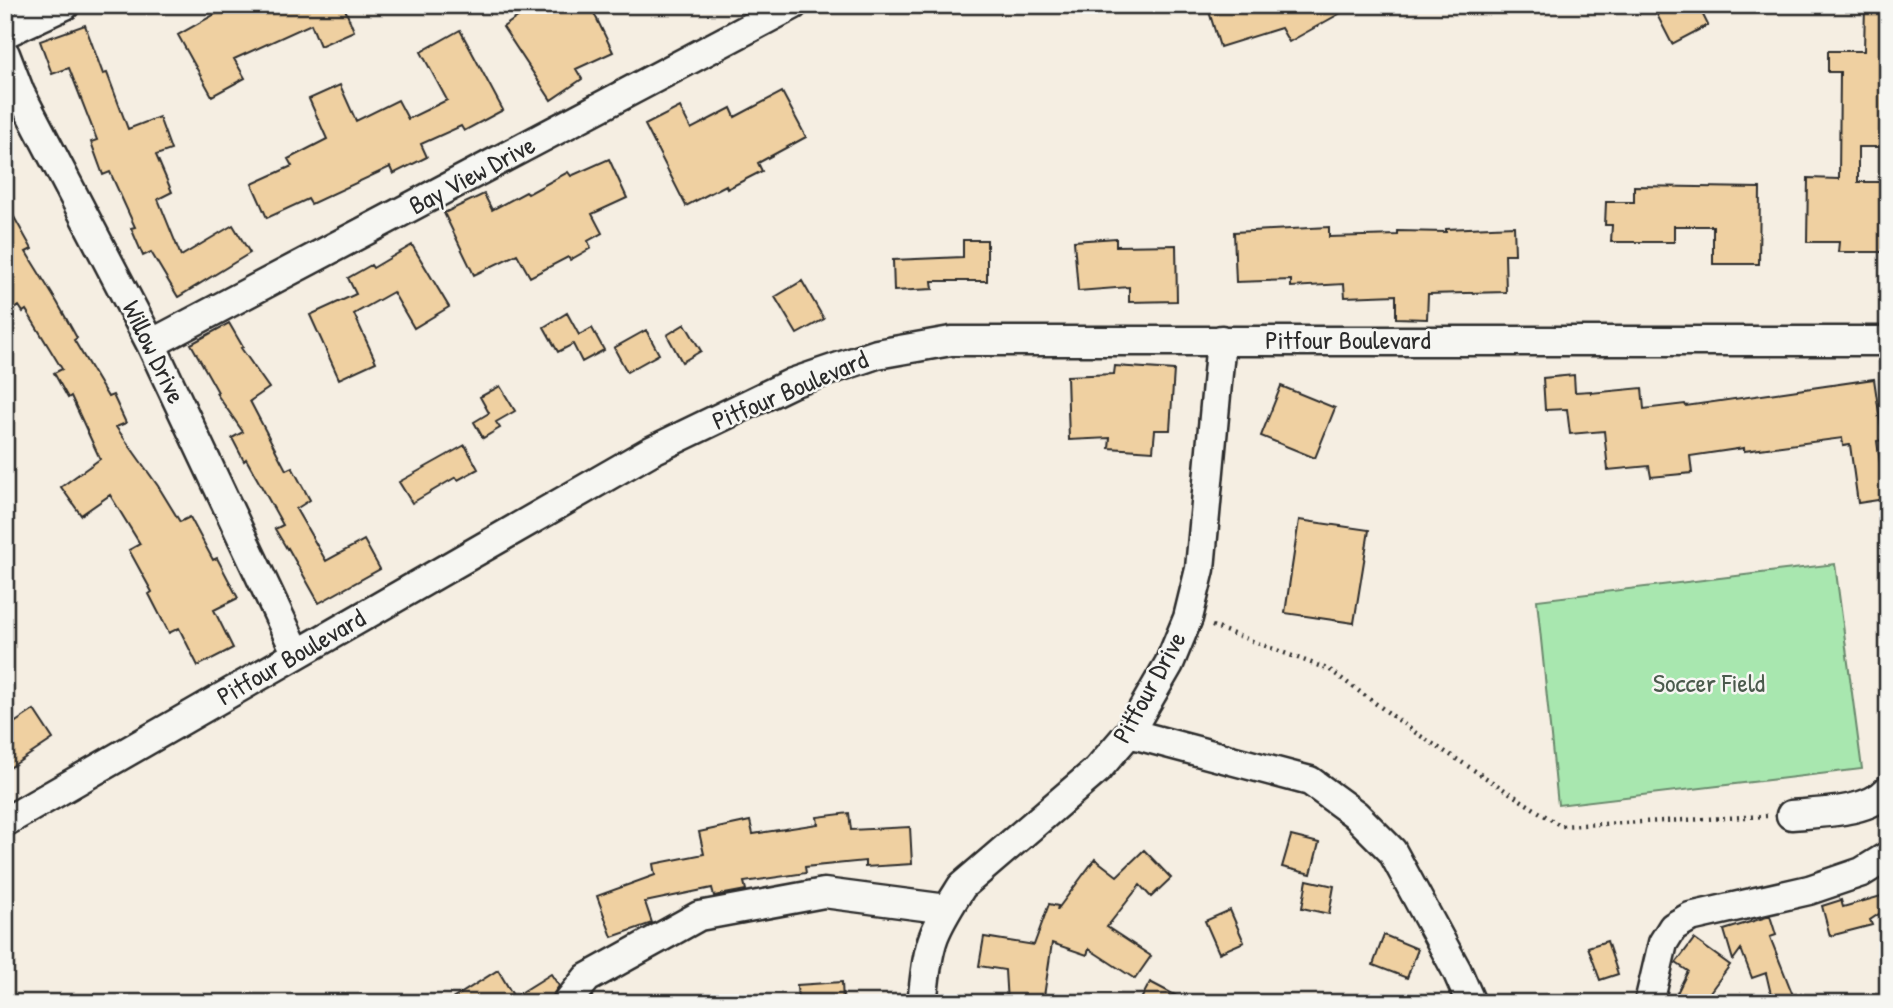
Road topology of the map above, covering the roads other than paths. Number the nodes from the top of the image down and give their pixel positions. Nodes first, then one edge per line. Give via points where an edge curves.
1 (65, 5) edge
2 (793, 5) edge
3 (5, 33) edge
4 (5, 54) edge
5 (1221, 340) junction
6 (1888, 341) edge
7 (151, 344) junction
8 (297, 654) junction
9 (1129, 733) junction
10 (1888, 790) edge
11 (1791, 815) road end
12 (5, 822) edge
13 (1888, 856) edge
14 (947, 909) junction
15 (567, 1003) edge
16 (922, 1003) edge
17 (1471, 1003) edge
18 (1649, 1003) edge

1 - 3 street
2 - 7 street, Bay View Drive
4 - 7 street, Willow Drive via 20,93
5 - 6 street, Pitfour Boulevard
5 - 8 street, Pitfour Boulevard via 951,341 877,354 792,383 651,451
5 - 9 street, Pitfour Drive via 1200,569 1188,618 1169,664
7 - 8 street, Willow Drive
8 - 12 street, Pitfour Boulevard
9 - 14 street, Pitfour Drive via 1097,770 962,886
9 - 17 street via 1310,781 1355,814 1391,852
10 - 11 street via 1853,808
13 - 18 street via 1862,872 1809,890 1690,917 1663,943
14 - 15 street via 824,893 699,916 587,978
14 - 16 street, Pitfour Drive via 934,937

